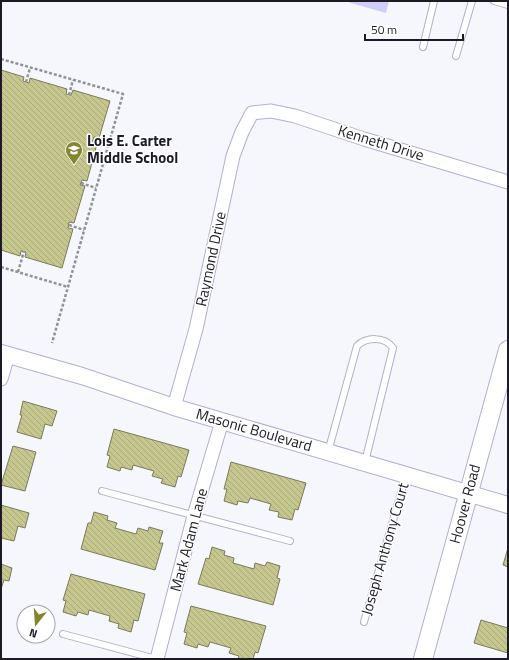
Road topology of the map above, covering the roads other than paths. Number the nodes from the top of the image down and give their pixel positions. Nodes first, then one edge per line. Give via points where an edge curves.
1 (434, 1) edge
2 (472, 1) edge
3 (494, 1) edge
4 (508, 4) edge
5 (422, 47) dead end
6 (456, 56) dead end
7 (252, 114) joint
8 (508, 182) edge
9 (508, 350) edge
10 (4, 354) edge
11 (1, 379) edge
12 (174, 407) junction
13 (222, 421) junction
14 (328, 452) junction
15 (365, 463) junction
16 (406, 475) junction
17 (102, 491) dead end
18 (468, 494) junction
19 (508, 505) edge
20 (194, 516) junction
21 (290, 541) dead end
22 (364, 622) dead end
23 (63, 634) dead end
24 (157, 659) edge
25 (423, 659) edge

1 - 5 lane
2 - 6 lane
3 - 4 lane
7 - 8 street, Kenneth Drive via 271,111 295,116
7 - 12 street, Raymond Drive via 232,156 196,329
9 - 18 main road, Hoover Road
10 - 11 street
10 - 12 street, Masonic Boulevard via 82,376
12 - 13 street, Masonic Boulevard
13 - 14 street, Masonic Boulevard
13 - 20 street, Mark Adam Lane
14 - 15 street, Masonic Boulevard
14 - 15 lane via 357,346 363,340 374,339 390,343 393,348
15 - 16 street, Masonic Boulevard
16 - 18 street, Masonic Boulevard
16 - 22 lane, Joseph Anthony Court
17 - 20 lane
18 - 19 street, Masonic Boulevard
18 - 25 main road, Hoover Road
20 - 21 lane
20 - 24 street, Mark Adam Lane
23 - 24 lane

